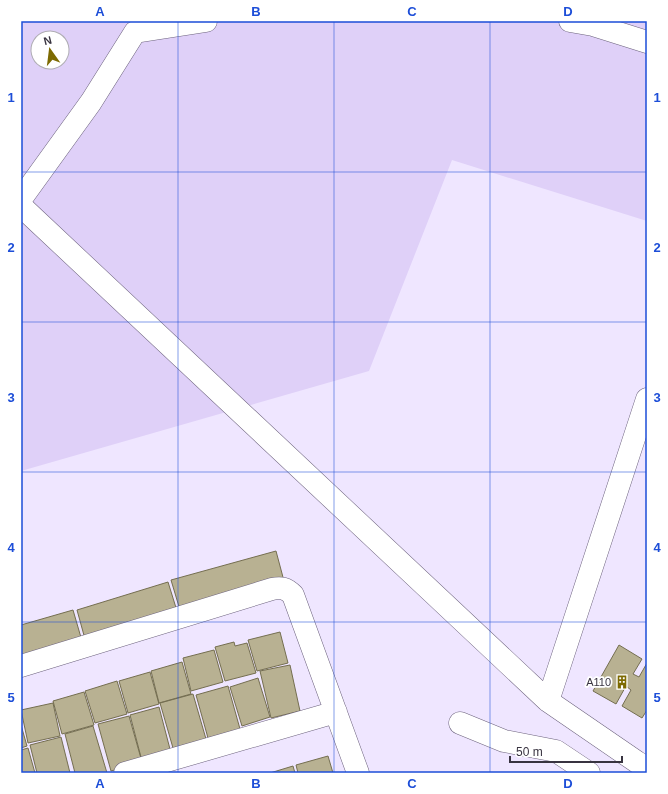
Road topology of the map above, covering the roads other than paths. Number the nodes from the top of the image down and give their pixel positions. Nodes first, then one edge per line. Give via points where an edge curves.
1 (206, 21) edge
2 (570, 21) edge
3 (136, 27) edge
4 (647, 42) edge
5 (21, 199) edge
6 (21, 206) edge
7 (647, 399) edge
8 (21, 666) edge
9 (548, 701) junction
10 (336, 712) junction
11 (460, 723) dead end
12 (647, 768) edge
13 (125, 773) edge
14 (358, 773) edge
15 (589, 773) edge

1 - 3 street
2 - 4 street via 593,25
3 - 5 street via 91,102
6 - 9 street
7 - 9 street
8 - 10 street via 278,587 284,588 293,596
9 - 12 street
10 - 13 street
10 - 14 street
11 - 15 street via 504,741 556,751

